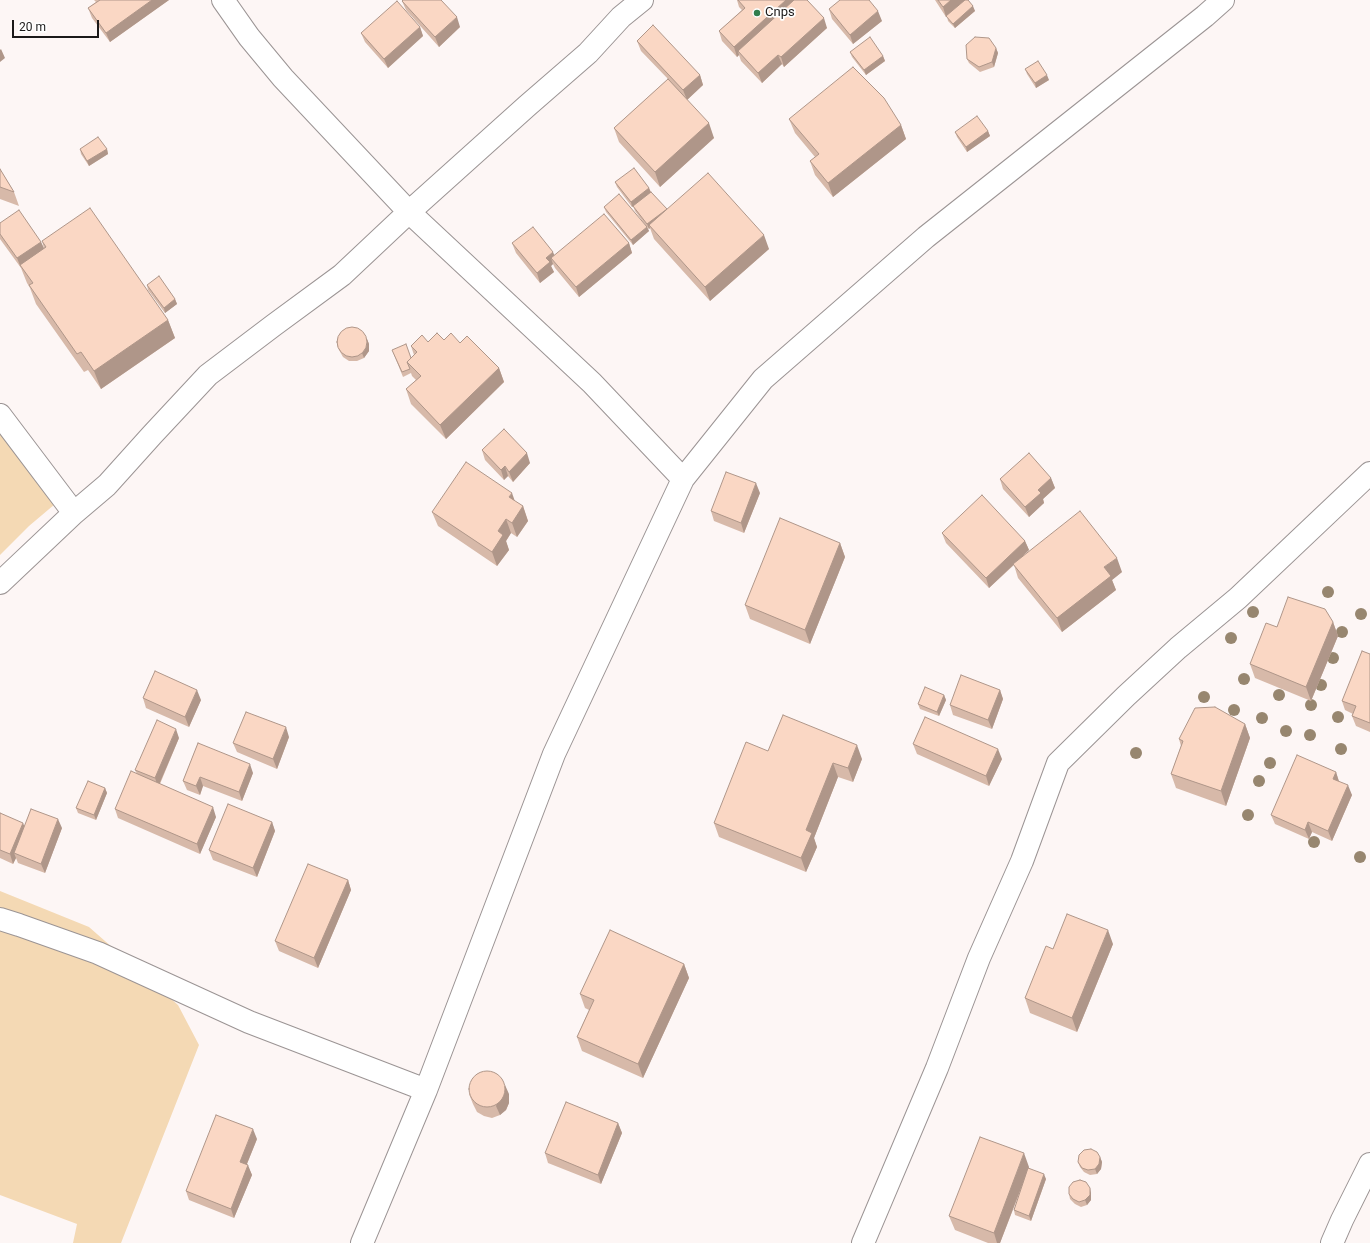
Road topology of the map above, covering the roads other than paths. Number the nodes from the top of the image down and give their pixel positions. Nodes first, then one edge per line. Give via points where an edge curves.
1 (223, 0) edge
2 (642, 0) edge
3 (1223, 0) edge
4 (409, 212) junction
5 (0, 415) edge
6 (1370, 472) edge
7 (683, 479) junction
8 (74, 513) junction
9 (0, 583) edge
10 (0, 919) edge
11 (426, 1090) junction
12 (1370, 1164) edge
13 (362, 1243) edge
14 (863, 1243) edge
15 (1332, 1243) edge

1 - 4 street via 283,78
2 - 4 street via 621,17 588,53
3 - 7 street via 926,237 763,379
4 - 7 street via 592,382
4 - 8 street via 342,275 208,375 107,485
5 - 8 street
6 - 14 street via 1238,598 1126,696 1058,763 1022,861 979,958 937,1068
7 - 11 street via 554,754
8 - 9 street
10 - 11 street via 98,953 249,1022
11 - 13 street
12 - 15 street

